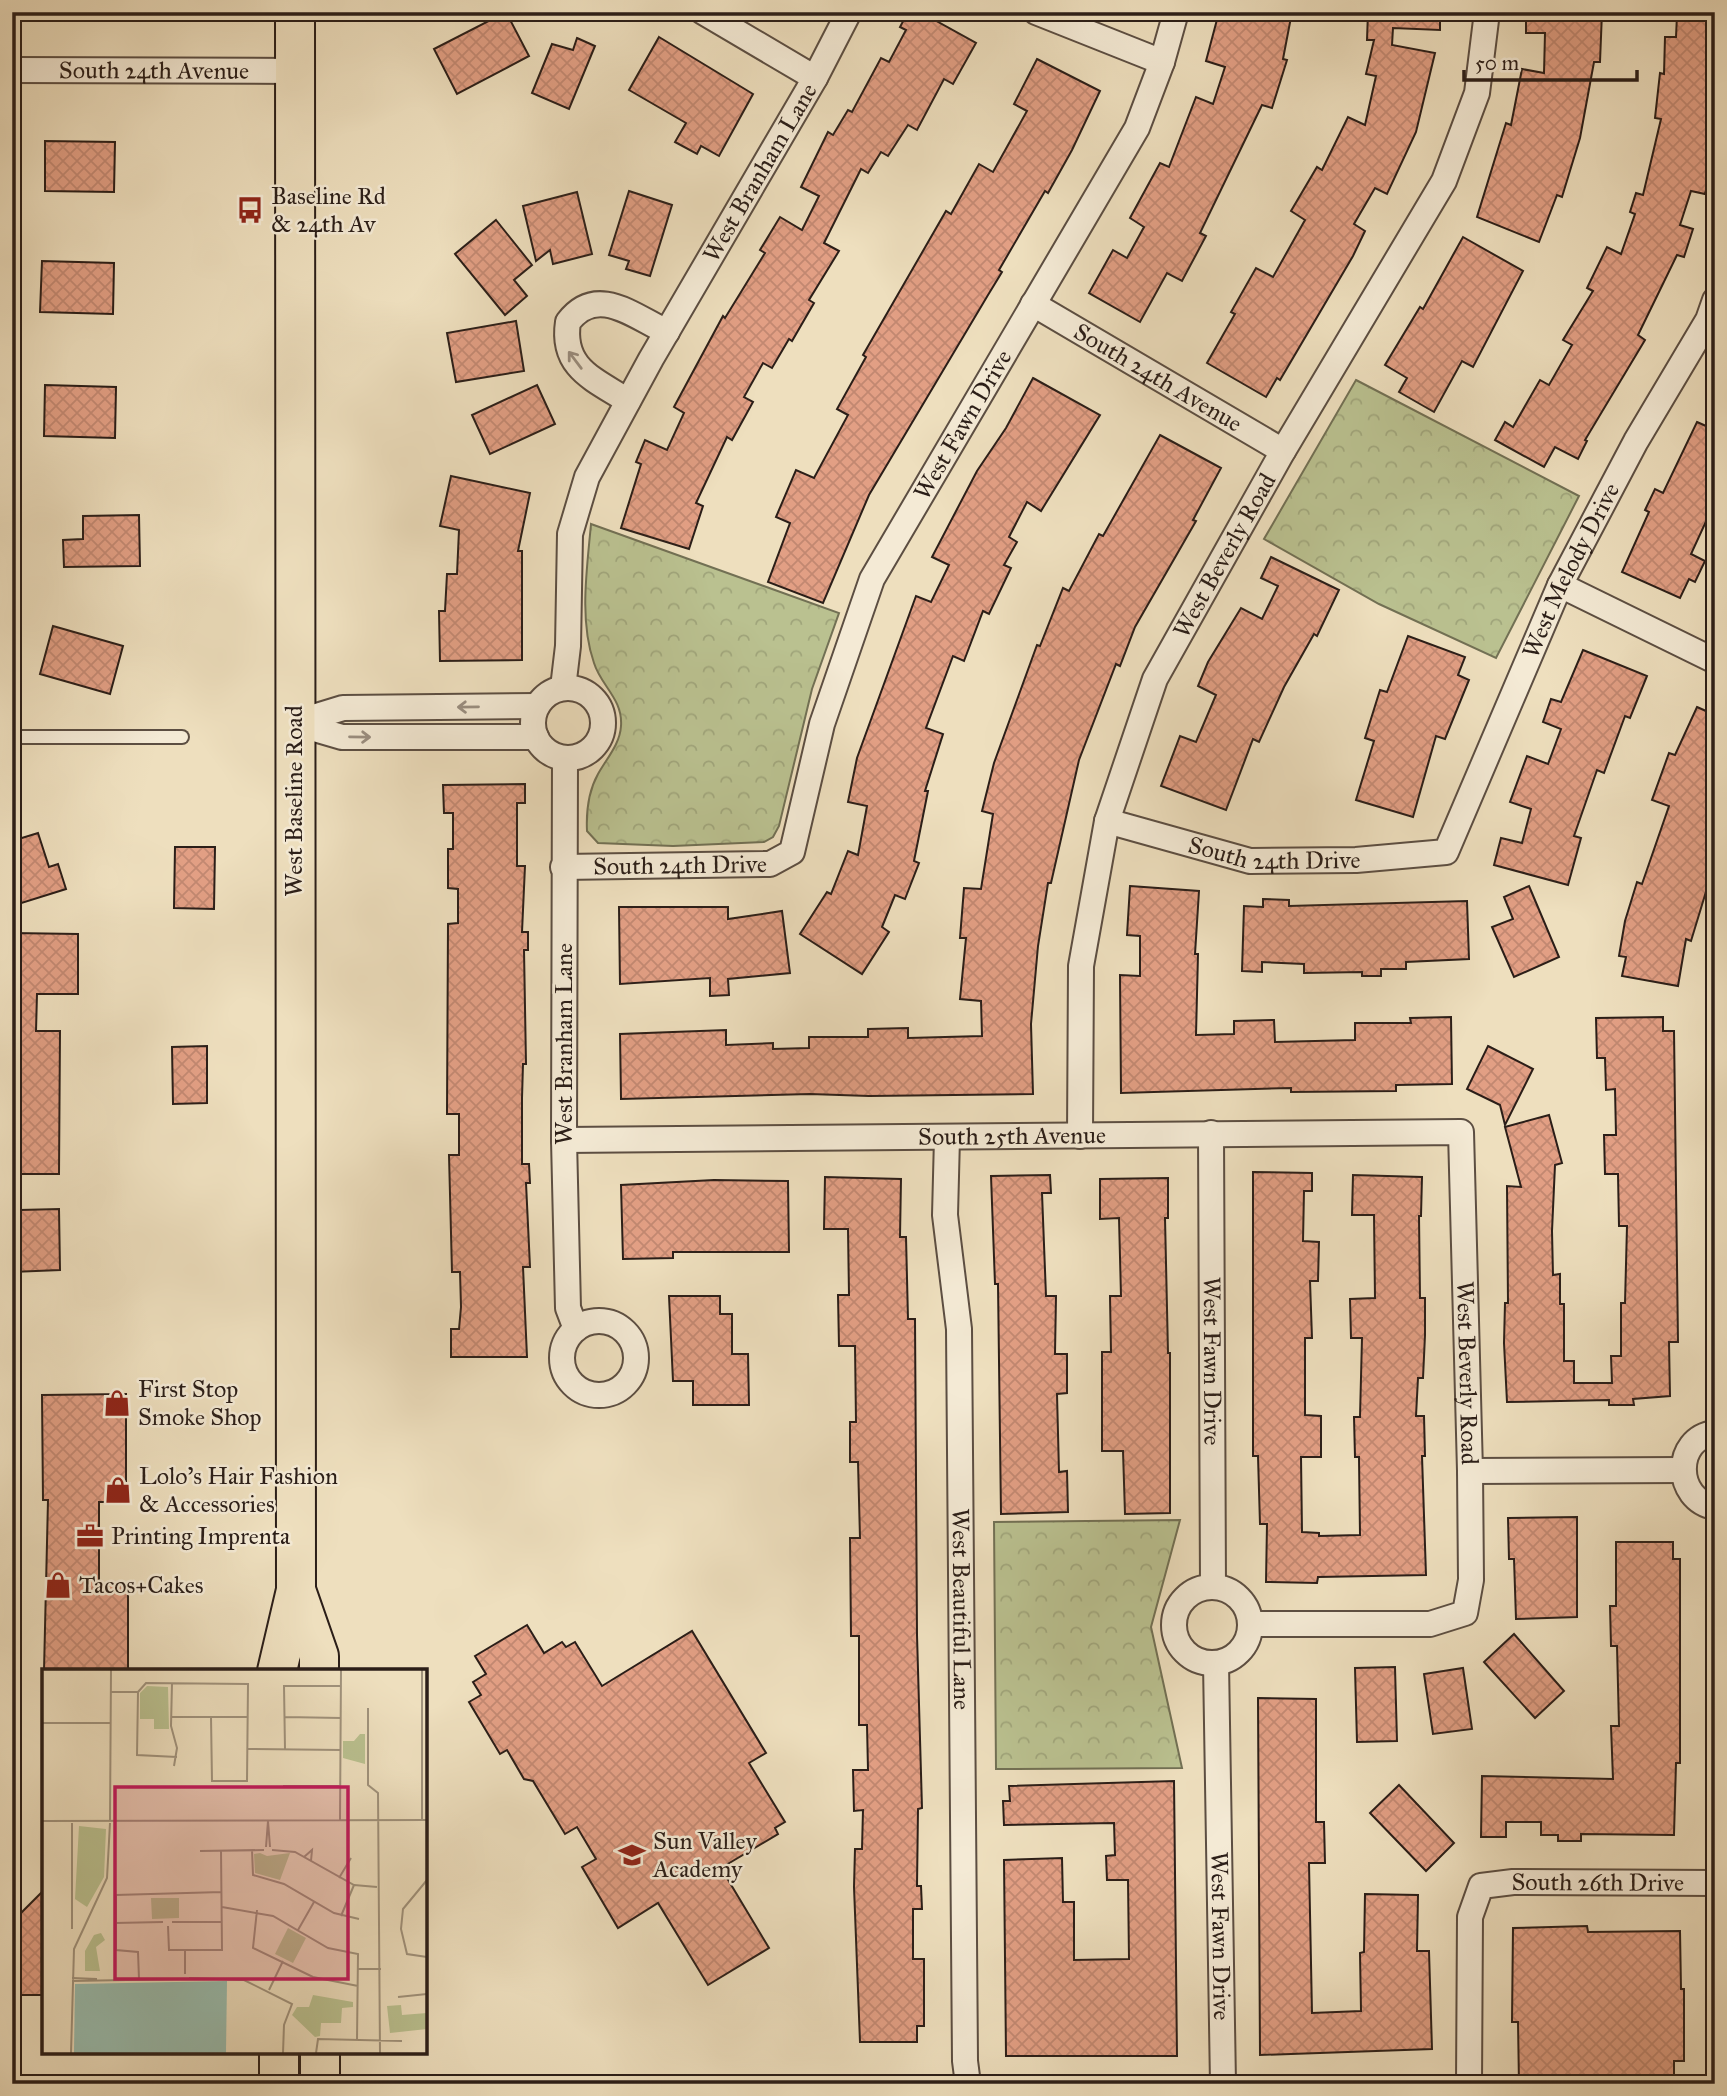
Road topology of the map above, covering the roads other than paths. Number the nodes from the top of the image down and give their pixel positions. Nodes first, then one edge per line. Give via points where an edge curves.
1 (295, 12) edge
2 (703, 12) edge
3 (849, 12) edge
4 (1036, 12) edge
5 (1176, 12) edge
6 (1487, 12) edge
7 (1162, 62) junction
8 (12, 70) edge
9 (296, 71) junction
10 (815, 78) junction
11 (1715, 300) edge
12 (1033, 304) junction
13 (667, 332) junction
14 (628, 401) junction
15 (1283, 451) junction
16 (1560, 584) junction
17 (1715, 661) edge
18 (564, 688) junction
19 (537, 706) junction
20 (294, 723) junction
21 (12, 737) edge
22 (182, 737) dead end
23 (536, 737) junction
24 (565, 758) junction
25 (1107, 821) junction
26 (792, 852) joint
27 (1446, 852) joint
28 (563, 867) junction
29 (1461, 1132) joint
30 (1212, 1133) junction
31 (1080, 1136) junction
32 (947, 1138) junction
33 (564, 1140) junction
34 (576, 1329) dead end
35 (1715, 1433) edge
36 (1682, 1470) junction
37 (1470, 1471) junction
38 (1715, 1507) edge
39 (1213, 1587) junction
40 (296, 1590) junction
41 (1250, 1624) junction
42 (1216, 1663) junction
43 (277, 1669) edge
44 (319, 1669) edge
45 (1715, 1883) edge
46 (279, 2054) edge
47 (320, 2054) edge
48 (279, 2084) edge
49 (320, 2084) edge
50 (968, 2084) edge
51 (1223, 2084) edge
52 (1469, 2084) edge

1 - 9 main road, West Baseline Road
2 - 10 street
3 - 10 street, West Branham Lane
4 - 7 street
5 - 7 street, West Fawn Drive
6 - 15 street, West Beverly Road via 1477,93 1444,181
7 - 12 street, West Fawn Drive via 1137,128
8 - 9 street, South 24th Avenue
9 - 20 main road, West Baseline Road
10 - 13 street, West Branham Lane
11 - 16 street, West Melody Drive
12 - 15 street, South 24th Avenue
12 - 26 street, West Fawn Drive via 872,579 822,724
13 - 14 street, West Branham Lane
14 -> 13 street via 574,362 567,349 568,322 589,303 603,303
14 - 18 street, West Branham Lane via 587,477 570,534
15 - 25 street, West Beverly Road via 1155,679
16 - 17 street
16 - 27 street, West Melody Drive
18 - 19 street via 553,691
18 - 24 street via 575,688 595,700 603,722 596,744 587,752
19 -> 20 street via 343,708
19 - 23 street
20 -> 23 street via 342,737
20 - 40 main road, West Baseline Road
21 - 22 lane
23 - 24 street via 547,751
24 - 28 street, West Branham Lane
25 - 27 street, South 24th Drive via 1250,861 1356,860
25 - 31 street, West Beverly Road via 1081,966
26 - 28 street, South 24th Drive via 770,864
28 - 33 street, West Branham Lane
29 - 30 street, South 25th Avenue
29 - 37 street, West Beverly Road
30 - 31 street, South 25th Avenue
30 - 39 street, West Fawn Drive
31 - 32 street, South 25th Avenue
32 - 33 street, South 25th Avenue
32 - 50 street, West Beautiful Lane via 945,1215 959,1329
33 - 34 street, West Branham Lane via 569,1308
35 - 36 street via 1698,1439
36 - 37 street
36 - 38 street via 1690,1493
37 - 41 street, West Beverly Road via 1471,1580 1465,1613 1430,1624
39 - 41 street via 1242,1602
39 - 42 street via 1183,1601 1177,1610 1175,1632 1194,1659
40 - 43 main road, West Baseline Road
40 - 44 main road, West Baseline Road via 319,1656
41 - 42 street via 1241,1650
42 - 51 street, West Fawn Drive
45 - 52 street, South 26th Drive via 1513,1882 1481,1886 1470,1917
46 - 48 main road
47 - 49 main road

